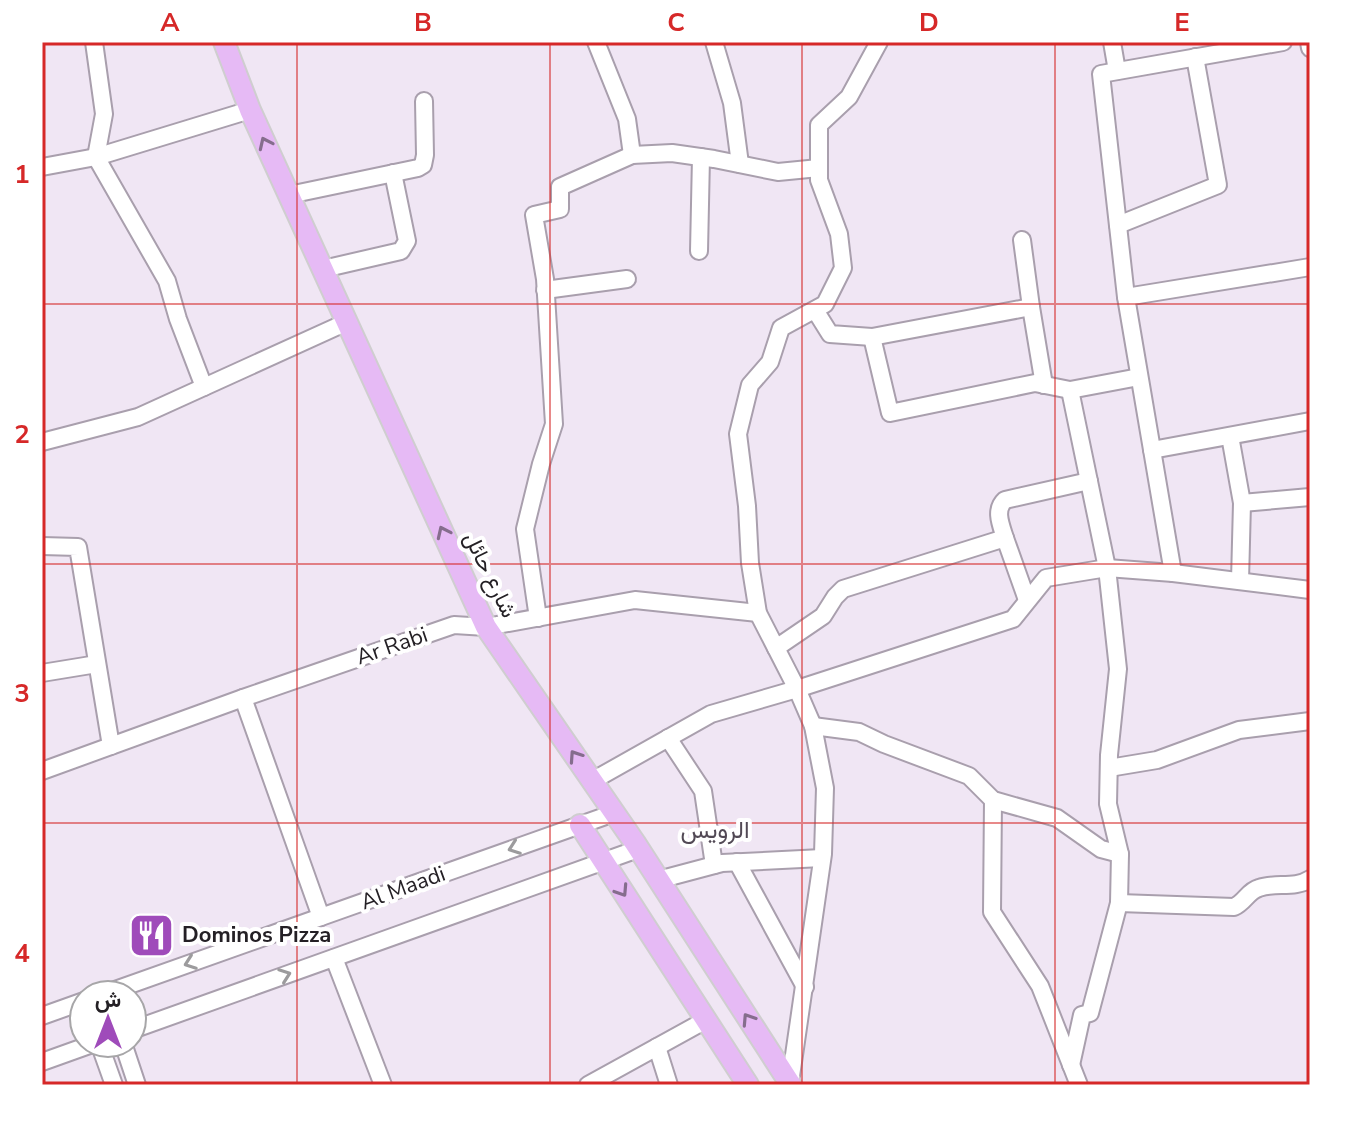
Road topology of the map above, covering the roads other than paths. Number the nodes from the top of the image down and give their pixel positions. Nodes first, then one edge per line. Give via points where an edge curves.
1 (94, 42) edge
2 (224, 42) edge
3 (596, 42) edge
4 (714, 42) edge
5 (879, 42) edge
6 (1112, 42) edge
7 (1283, 42) edge
8 (1309, 42) edge
9 (1310, 48) edge
10 (1195, 57) junction
11 (1117, 71) junction
12 (424, 101) dead end
13 (250, 110) junction
14 (632, 155) junction
15 (96, 157) junction
16 (701, 157) junction
17 (740, 164) junction
18 (42, 167) edge
19 (819, 168) junction
20 (393, 173) junction
21 (289, 195) junction
22 (1118, 225) junction
23 (1022, 240) dead end
24 (699, 251) dead end
25 (1310, 267) edge
26 (323, 269) junction
27 (627, 279) dead end
28 (545, 290) junction
29 (1126, 297) junction
30 (1031, 307) junction
31 (815, 310) junction
32 (347, 322) junction
33 (872, 337) junction
34 (1139, 377) junction
35 (1044, 385) junction
36 (204, 387) junction
37 (1070, 390) junction
38 (1310, 421) edge
39 (1230, 436) junction
40 (42, 442) edge
41 (1152, 450) junction
42 (1089, 481) junction
43 (1310, 497) edge
44 (1242, 503) junction
45 (1005, 538) junction
46 (42, 546) edge
47 (1107, 568) junction
48 (1173, 573) junction
49 (1240, 581) junction
50 (1310, 590) edge
51 (1027, 600) junction
52 (758, 613) junction
53 (538, 618) junction
54 (486, 627) junction
55 (776, 648) junction
56 (97, 664) junction
57 (42, 673) edge
58 (797, 689) junction
59 (243, 698) junction
60 (1310, 721) edge
61 (813, 726) junction
62 (668, 738) junction
63 (111, 746) junction
64 (1109, 768) junction
65 (42, 771) edge
66 (592, 781) junction
67 (993, 800) junction
68 (614, 813) junction
69 (580, 825) junction
70 (638, 849) junction
71 (1120, 854) junction
72 (822, 858) junction
73 (603, 862) junction
74 (737, 862) junction
75 (714, 865) junction
76 (1310, 879) edge
77 (658, 880) junction
78 (1119, 903) junction
79 (321, 917) junction
80 (334, 958) junction
81 (146, 979) edge
82 (805, 987) junction
83 (68, 1007) edge
84 (42, 1016) edge
85 (706, 1020) junction
86 (148, 1024) edge
87 (657, 1047) junction
88 (68, 1053) edge
89 (103, 1059) edge
90 (128, 1059) edge
91 (42, 1062) edge
92 (1071, 1065) junction
93 (790, 1084) edge
94 (114, 1085) edge
95 (137, 1085) edge
96 (383, 1085) edge
97 (588, 1085) edge
98 (669, 1085) edge
99 (748, 1085) edge
100 (1079, 1085) edge

1 - 15 street via 104,114
2 - 13 main road, شارع حائل
3 - 14 street via 627,119
4 - 17 street via 732,103
5 - 19 street via 849,97 819,125
6 - 11 street
7 - 10 street
8 - 9 street
10 - 11 street
10 - 22 street via 1218,185
11 - 22 street via 1101,74
12 - 20 street via 423,165
13 - 15 street
21 -> 13 main road, شارع حائل
14 - 16 street
14 - 28 street via 560,187 560,209 534,215
15 - 18 street
15 - 36 street via 167,281
16 - 17 street
16 - 24 street
17 - 19 street via 778,172
19 - 31 street via 839,234 843,268 825,304
20 - 21 street
20 - 26 street via 405,246
21 - 26 main road, شارع حائل
22 - 29 street
23 - 30 street
25 - 29 street
26 - 32 main road, شارع حائل
27 - 28 street
28 - 53 street via 554,424 525,529
29 - 34 street
30 - 33 street
30 - 35 street
31 - 33 street via 830,334
31 - 52 street via 781,328 770,362 750,385 738,434
32 - 36 street
54 -> 32 main road, شارع حائل
33 - 35 street via 890,413
34 - 37 street
34 - 41 street
35 - 37 street
36 - 40 street via 138,417
37 - 42 street
38 - 39 street
39 - 41 street
39 - 44 street
41 - 48 street
42 - 45 street via 1001,502
42 - 47 street
43 - 44 street
44 - 49 street
45 - 51 street
45 - 55 street via 843,589 823,616
46 - 56 street via 78,547
47 - 48 street
47 - 51 street via 1046,578
47 - 64 street via 1118,669
48 - 49 street
49 - 50 street
51 - 58 street via 1013,619
52 - 53 street, Ar Rabi via 635,600
52 - 55 street
53 - 54 street, Ar Rabi
54 - 59 street, Ar Rabi via 454,625
66 -> 54 main road, شارع حائل
55 - 58 street
56 - 57 street
56 - 63 street
58 - 61 street
58 - 62 street via 711,714
59 - 63 street, Ar Rabi
59 - 79 street
60 - 64 street via 1239,730 1157,760
61 - 67 street via 859,732 969,776
61 - 72 street via 825,788
62 - 66 street
62 - 75 street via 703,791
63 - 65 street, Ar Rabi
64 - 71 street via 1108,804
66 - 68 main road, شارع حائل
67 - 71 street via 1057,818 1101,849
67 - 92 street via 992,912 1040,986
68 - 69 street, Al Maadi
68 - 70 main road, شارع حائل
69 - 73 main road
69 -> 79 street, Al Maadi
70 - 73 street, Al Maadi
70 - 77 main road, شارع حائل
71 - 78 street
72 - 74 street
72 - 82 street
73 - 80 street, Al Maadi
73 -> 85 main road
74 - 75 street
74 - 82 street
75 - 77 street
76 - 78 street via 1261,886 1234,907
93 -> 77 main road, شارع حائل
78 - 92 street
79 -> 81 street, Al Maadi
86 -> 80 street, Al Maadi
80 - 96 street
82 - 93 street
83 - 84 street
85 - 87 street
85 - 99 main road
87 - 97 street
87 - 98 street
88 - 91 street
89 - 94 street
90 - 95 street
92 - 100 street

